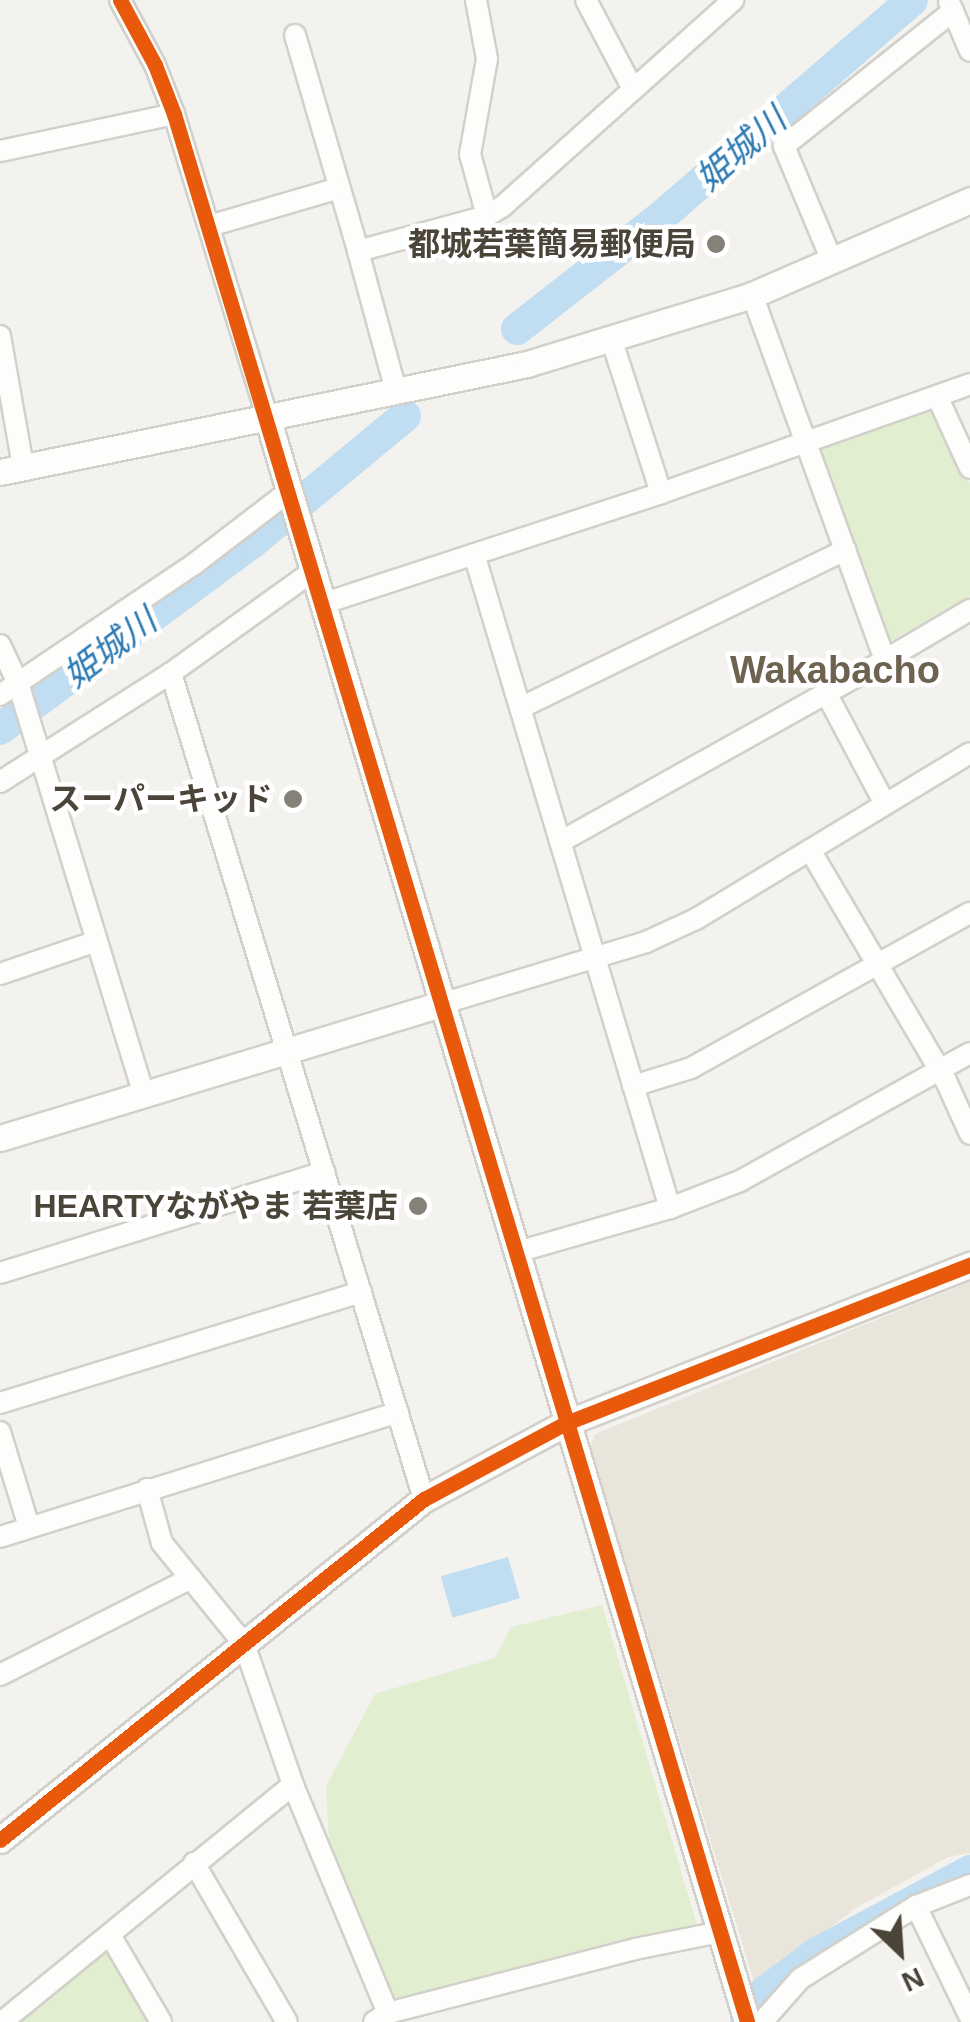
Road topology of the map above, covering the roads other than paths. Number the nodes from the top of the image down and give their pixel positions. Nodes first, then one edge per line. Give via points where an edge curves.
1 (120, 0) edge
2 (476, 0) edge
3 (586, 0) edge
4 (730, 1) edge
5 (957, 13) edge
6 (295, 35) dead end
7 (970, 51) edge
8 (633, 89) junction
9 (174, 114) junction
10 (0, 151) edge
11 (339, 188) junction
12 (970, 200) edge
13 (488, 216) junction
14 (209, 226) junction
15 (358, 251) junction
16 (832, 262) junction
17 (752, 295) junction
18 (0, 336) edge
19 (611, 338) junction
20 (970, 384) edge
21 (396, 392) junction
22 (937, 396) junction
23 (268, 420) junction
24 (805, 439) junction
25 (970, 468) edge
26 (12, 470) edge
27 (661, 493) junction
28 (290, 499) junction
29 (846, 550) junction
30 (474, 554) junction
31 (312, 568) junction
32 (322, 604) junction
33 (970, 610) edge
34 (0, 645) edge
35 (885, 660) junction
36 (171, 673) junction
37 (18, 684) junction
38 (826, 694) junction
39 (0, 696) edge
40 (520, 708) junction
41 (970, 753) edge
42 (38, 757) junction
43 (0, 782) edge
44 (884, 802) junction
45 (560, 842) junction
46 (810, 850) junction
47 (970, 913) edge
48 (97, 942) junction
49 (596, 958) junction
50 (875, 966) junction
51 (0, 974) edge
52 (441, 1004) junction
53 (288, 1050) junction
54 (970, 1053) edge
55 (939, 1071) junction
56 (633, 1086) junction
57 (143, 1094) junction
58 (970, 1134) edge
59 (0, 1138) edge
60 (324, 1172) junction
61 (670, 1208) junction
62 (516, 1252) junction
63 (970, 1265) edge
64 (0, 1273) edge
65 (360, 1292) junction
66 (0, 1404) edge
67 (398, 1412) junction
68 (566, 1423) junction
69 (0, 1432) edge
70 (147, 1489) junction
71 (424, 1499) junction
72 (29, 1528) junction
73 (0, 1536) edge
74 (191, 1578) junction
75 (244, 1644) junction
76 (0, 1675) edge
77 (294, 1785) junction
78 (0, 1840) edge
79 (194, 1863) junction
80 (970, 1885) edge
81 (916, 1906) junction
82 (720, 1932) junction
83 (110, 1935) junction
84 (970, 2017) edge
85 (381, 2018) edge
86 (2, 2022) edge
87 (161, 2022) edge
88 (287, 2022) edge
89 (747, 2022) edge
90 (762, 2022) edge

1 - 9 street
2 - 13 street via 487,59 470,154
3 - 8 street
4 - 8 street
5 - 7 street
5 - 16 street via 784,146
6 - 11 street
8 - 13 street
9 - 10 street
9 - 14 street
11 - 14 street
11 - 15 street
12 - 16 street
13 - 15 street
14 - 23 street
15 - 21 street
16 - 17 street
17 - 19 street
17 - 24 street
18 - 26 street
19 - 21 street
19 - 27 street
20 - 22 street
21 - 23 street
22 - 24 street
22 - 25 street
23 - 26 street
23 - 28 street
24 - 27 street
24 - 29 street
27 - 30 street
28 - 31 street
28 - 37 street
29 - 35 street
29 - 40 street
30 - 32 street
30 - 40 street
31 - 32 street
31 - 36 street
32 - 52 street
33 - 35 street
34 - 37 street
35 - 38 street
36 - 42 street
36 - 53 street
37 - 39 street
37 - 42 street
38 - 44 street
38 - 45 street
40 - 45 street
41 - 44 street
42 - 43 street
42 - 48 street
44 - 46 street
45 - 49 street
46 - 49 street via 696,919
46 - 50 street
47 - 50 street
48 - 51 street
48 - 57 street
49 - 52 street
49 - 56 street
50 - 55 street
50 - 56 street via 691,1068
52 - 53 street
52 - 62 street
53 - 57 street
53 - 60 street
54 - 55 street
55 - 58 street
55 - 61 street via 740,1181
56 - 61 street
57 - 59 street
60 - 64 street
60 - 65 street
61 - 62 street
62 - 68 street
63 - 68 street
65 - 66 street
65 - 67 street
67 - 70 street
67 - 71 street
68 - 71 street
68 - 82 street
69 - 72 street
70 - 72 street
70 - 74 street via 162,1544
71 - 75 street
72 - 73 street
74 - 75 street
74 - 76 street
75 - 77 street
75 - 78 street
77 - 79 street
77 - 85 street
79 - 83 street
79 - 88 street
80 - 81 street
81 - 84 street
81 - 90 street via 800,1979
82 - 85 street
82 - 89 street
83 - 86 street
83 - 87 street

